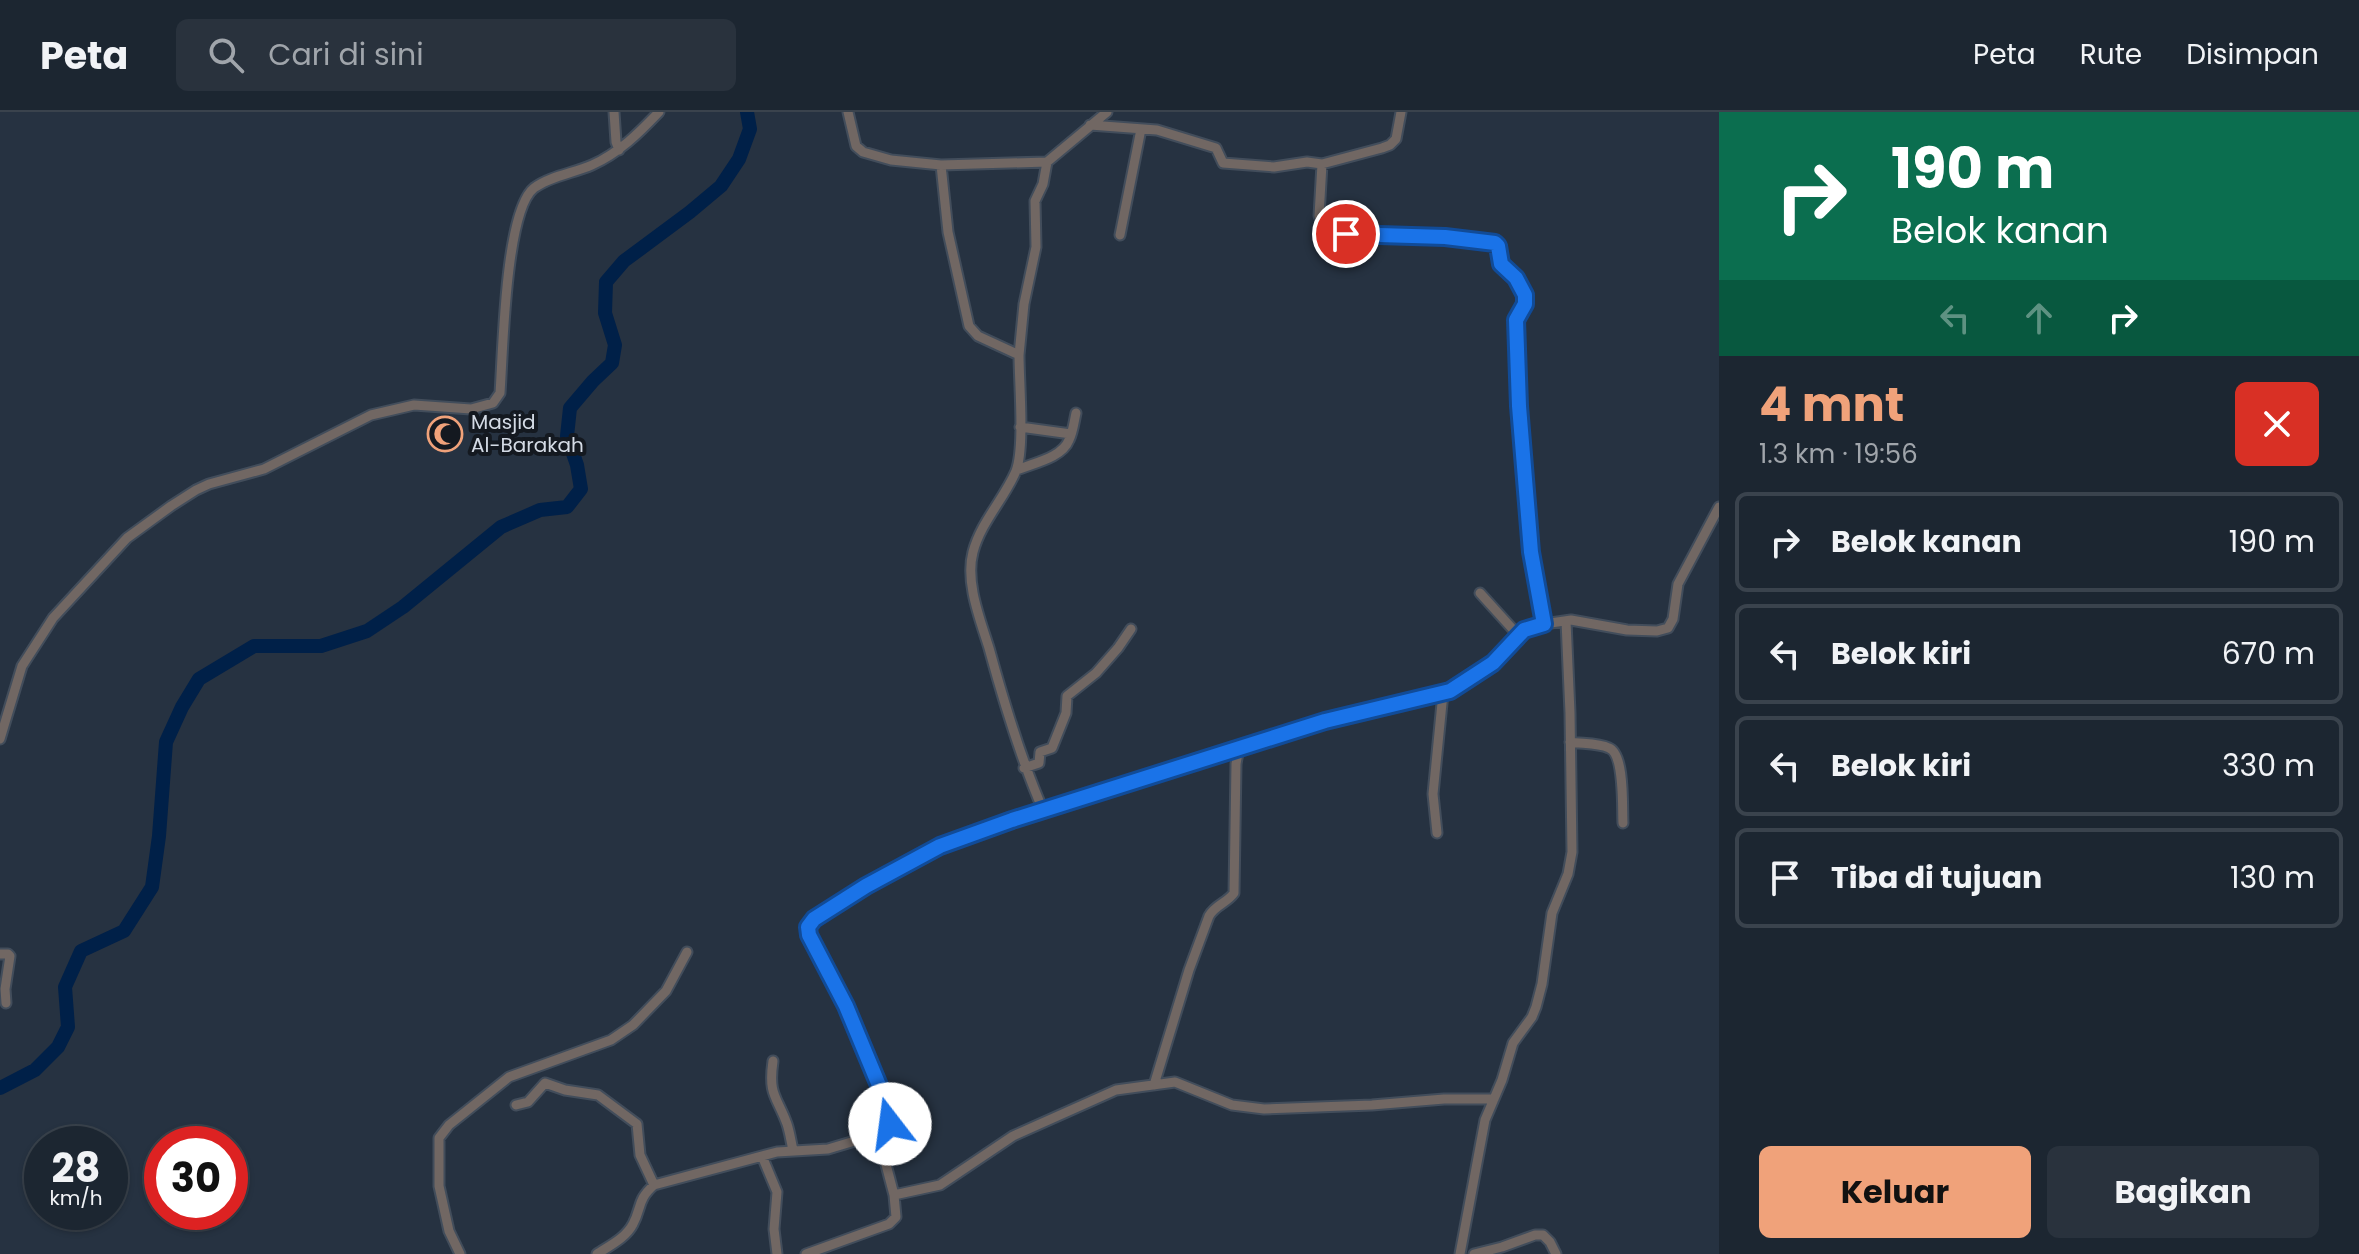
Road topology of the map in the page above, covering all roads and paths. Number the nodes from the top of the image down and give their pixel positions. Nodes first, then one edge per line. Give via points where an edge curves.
1 (614, 112) edge
2 (659, 112) edge
3 (848, 112) edge
4 (1107, 112) edge
5 (1401, 112) edge
6 (1090, 125) junction
7 (1141, 129) junction
8 (619, 150) junction
9 (1047, 162) junction
10 (1322, 164) junction
11 (941, 165) junction
12 (1120, 235) dead end
13 (1019, 355) junction
14 (1076, 413) dead end
15 (1020, 427) junction
16 (1071, 434) junction
17 (1017, 470) junction
18 (1719, 507) edge
19 (1480, 593) dead end
20 (1566, 621) junction
21 (1544, 624) junction
22 (1131, 629) dead end
23 (1518, 635) junction
24 (1443, 693) junction
25 (0, 739) edge
26 (1570, 742) junction
27 (1239, 747) junction
28 (1024, 768) junction
29 (1043, 810) junction
30 (1623, 823) dead end
31 (1437, 833) dead end
32 (687, 952) dead end
33 (0, 954) edge
34 (6, 1003) dead end
35 (773, 1061) dead end
36 (1154, 1085) junction
37 (1494, 1099) junction
38 (516, 1105) dead end
39 (878, 1134) junction
40 (793, 1150) junction
41 (762, 1156) junction
42 (654, 1185) junction
43 (894, 1195) junction
44 (460, 1254) edge
45 (597, 1254) edge
46 (777, 1254) edge
47 (806, 1254) edge
48 (1460, 1254) edge
49 (1474, 1254) edge
50 (1556, 1254) edge

1 - 8 street
2 - 8 street
3 - 11 street via 856,146 863,152
4 - 6 street
5 - 10 street via 1390,145
6 - 7 street
6 - 9 street
7 - 10 street via 1215,148 1225,163
7 - 12 street
8 - 25 street via 535,187 522,204 511,255 500,393 493,403 471,409 414,405 371,415 264,469 209,484 171,506 127,538 53,618 22,666
9 - 11 street
9 - 13 street via 1035,201 1036,247
10 - 21 street via 1318,214 1336,230 1352,236 1495,243 1501,264 1525,293 1516,320 1519,406 1531,552
11 - 13 street via 948,232 969,326 978,336
13 - 15 street
14 - 16 street
15 - 16 street
15 - 17 street
16 - 17 street via 1056,454
17 - 28 street via 981,530 971,568 975,600
18 - 20 street via 1678,584 1668,628 1627,630
19 - 23 street
20 - 21 street
20 - 26 street
21 - 23 street
22 - 28 street via 1096,673 1067,696 1052,748 1040,752 1039,763
23 - 24 street via 1493,663
24 - 27 street
24 - 31 street via 1433,794
26 - 30 street via 1614,750
26 - 37 street via 1568,874 1552,913 1536,1007 1513,1043
27 - 29 street
27 - 36 street via 1234,893 1209,916
28 - 29 street
29 - 39 street via 940,846 866,886 808,927 888,1107 890,1124
32 - 44 street via 666,991 633,1025 611,1040 509,1077 439,1138 439,1186
33 - 34 street via 10,956
35 - 40 street via 773,1097 789,1128
36 - 37 street via 1180,1083 1232,1105 1264,1109
36 - 43 street via 1105,1093 1013,1136 945,1183
37 - 48 street via 1485,1120
38 - 42 street via 528,1102 545,1083 600,1096 637,1124 638,1152
39 - 40 street via 828,1149
39 - 43 street
40 - 41 street
41 - 42 street
41 - 46 street via 777,1192
42 - 45 street via 644,1194 633,1225
43 - 47 street via 897,1214 891,1223
49 - 50 street via 1543,1235

